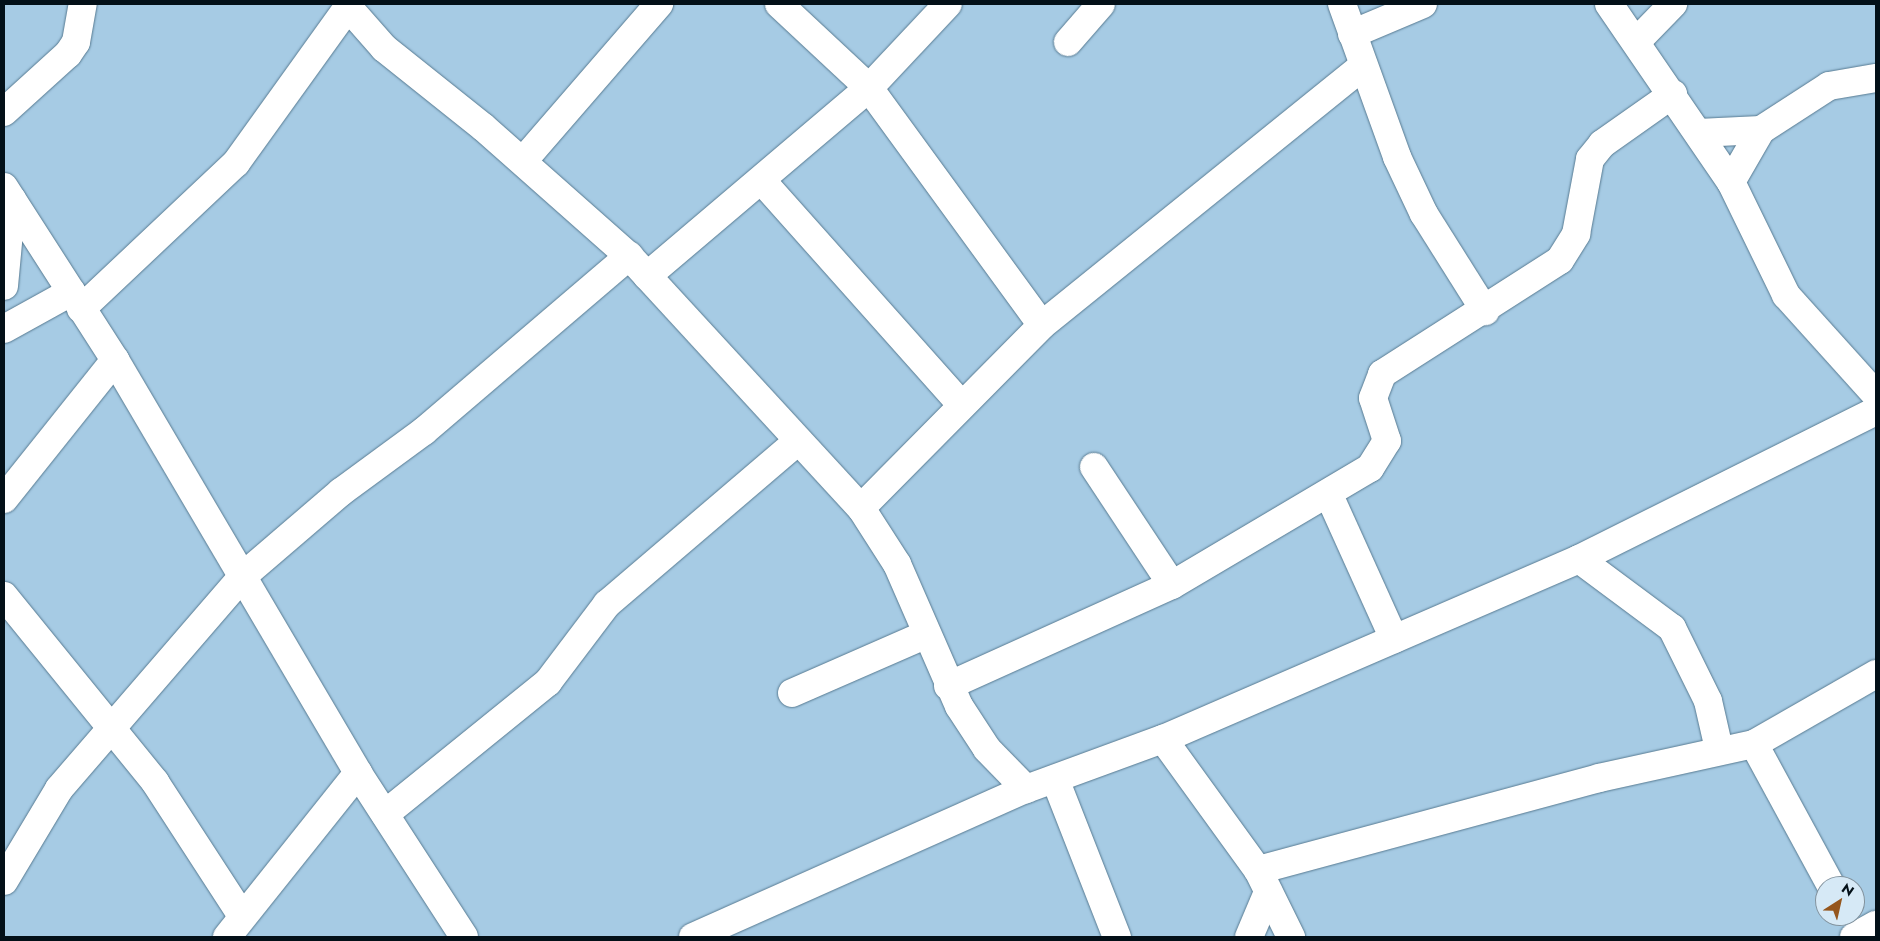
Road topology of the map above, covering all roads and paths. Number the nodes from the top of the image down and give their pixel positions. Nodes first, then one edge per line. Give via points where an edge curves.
1 (83, 4) edge
2 (659, 4) edge
3 (779, 4) edge
4 (948, 4) edge
5 (1101, 4) edge
6 (1342, 4) edge
7 (1423, 4) edge
8 (1609, 4) edge
9 (1674, 4) edge
10 (349, 5) edge
11 (1352, 34) junction
12 (1638, 41) junction
13 (1068, 42) dead end
14 (1363, 66) junction
15 (1876, 78) edge
16 (869, 88) junction
17 (1673, 94) junction
18 (4, 112) edge
19 (1761, 130) junction
20 (1698, 133) junction
21 (523, 161) junction
22 (763, 182) junction
23 (1731, 182) junction
24 (8, 193) edge
25 (629, 256) junction
26 (647, 276) junction
27 (4, 286) edge
28 (76, 301) junction
29 (1485, 311) junction
30 (1042, 324) junction
31 (4, 329) edge
32 (115, 360) junction
33 (1876, 395) edge
34 (961, 404) junction
35 (1876, 411) edge
36 (797, 442) junction
37 (1094, 467) dead end
38 (1330, 495) junction
39 (4, 499) edge
40 (861, 508) junction
41 (1578, 559) junction
42 (243, 576) junction
43 (1172, 585) junction
44 (4, 596) edge
45 (927, 634) junction
46 (1394, 639) junction
47 (1876, 674) edge
48 (948, 686) junction
49 (792, 694) dead end
50 (113, 726) junction
51 (1164, 739) junction
52 (1754, 744) junction
53 (1719, 749) junction
54 (358, 773) junction
55 (1055, 779) junction
56 (1026, 789) junction
57 (385, 814) junction
58 (1826, 876) edge
59 (4, 881) edge
60 (1263, 881) junction
61 (235, 927) edge
62 (464, 937) edge
63 (693, 937) edge
64 (1117, 937) edge
65 (1249, 937) edge
66 (1291, 937) edge

1 - 18 street via 76,42 68,54
2 - 21 street
3 - 16 street
4 - 16 street
5 - 13 street
6 - 11 street
7 - 11 street
8 - 12 street
9 - 12 street
10 - 21 street via 395,57
10 - 28 street via 236,163
11 - 14 street
12 - 17 street
14 - 29 street via 1424,214
14 - 30 street
15 - 19 street via 1829,86
16 - 22 street
16 - 30 street
17 - 20 street
17 - 29 street via 1602,144 1590,159 1570,250
19 - 20 street
19 - 23 street
20 - 23 street
21 - 25 street
22 - 26 street
22 - 34 street
23 - 33 street via 1786,295
24 - 27 street
24 - 28 street
25 - 26 street
25 - 42 street via 424,431 342,492
26 - 36 street
28 - 31 street
28 - 32 street
29 - 38 street via 1382,374 1373,398 1388,434 1386,450 1370,468
30 - 34 street
32 - 39 street
32 - 42 street
34 - 40 street
35 - 41 street
36 - 40 street
36 - 57 street via 607,604 548,682
37 - 43 street
38 - 43 street
38 - 46 street
40 - 45 street via 897,564
41 - 46 street
41 - 53 street via 1672,628 1708,701
42 - 50 street
42 - 54 street
43 - 48 street
44 - 50 street
45 - 48 street
45 - 49 street
46 - 51 street
47 - 52 street
48 - 56 street via 987,749
50 - 59 street via 59,789
50 - 61 street
51 - 55 street
51 - 60 street
52 - 53 street
52 - 58 street
53 - 60 street via 1406,827
54 - 57 street
54 - 61 street
55 - 56 street
55 - 64 street
56 - 63 street
57 - 62 street
60 - 65 street
60 - 66 street

